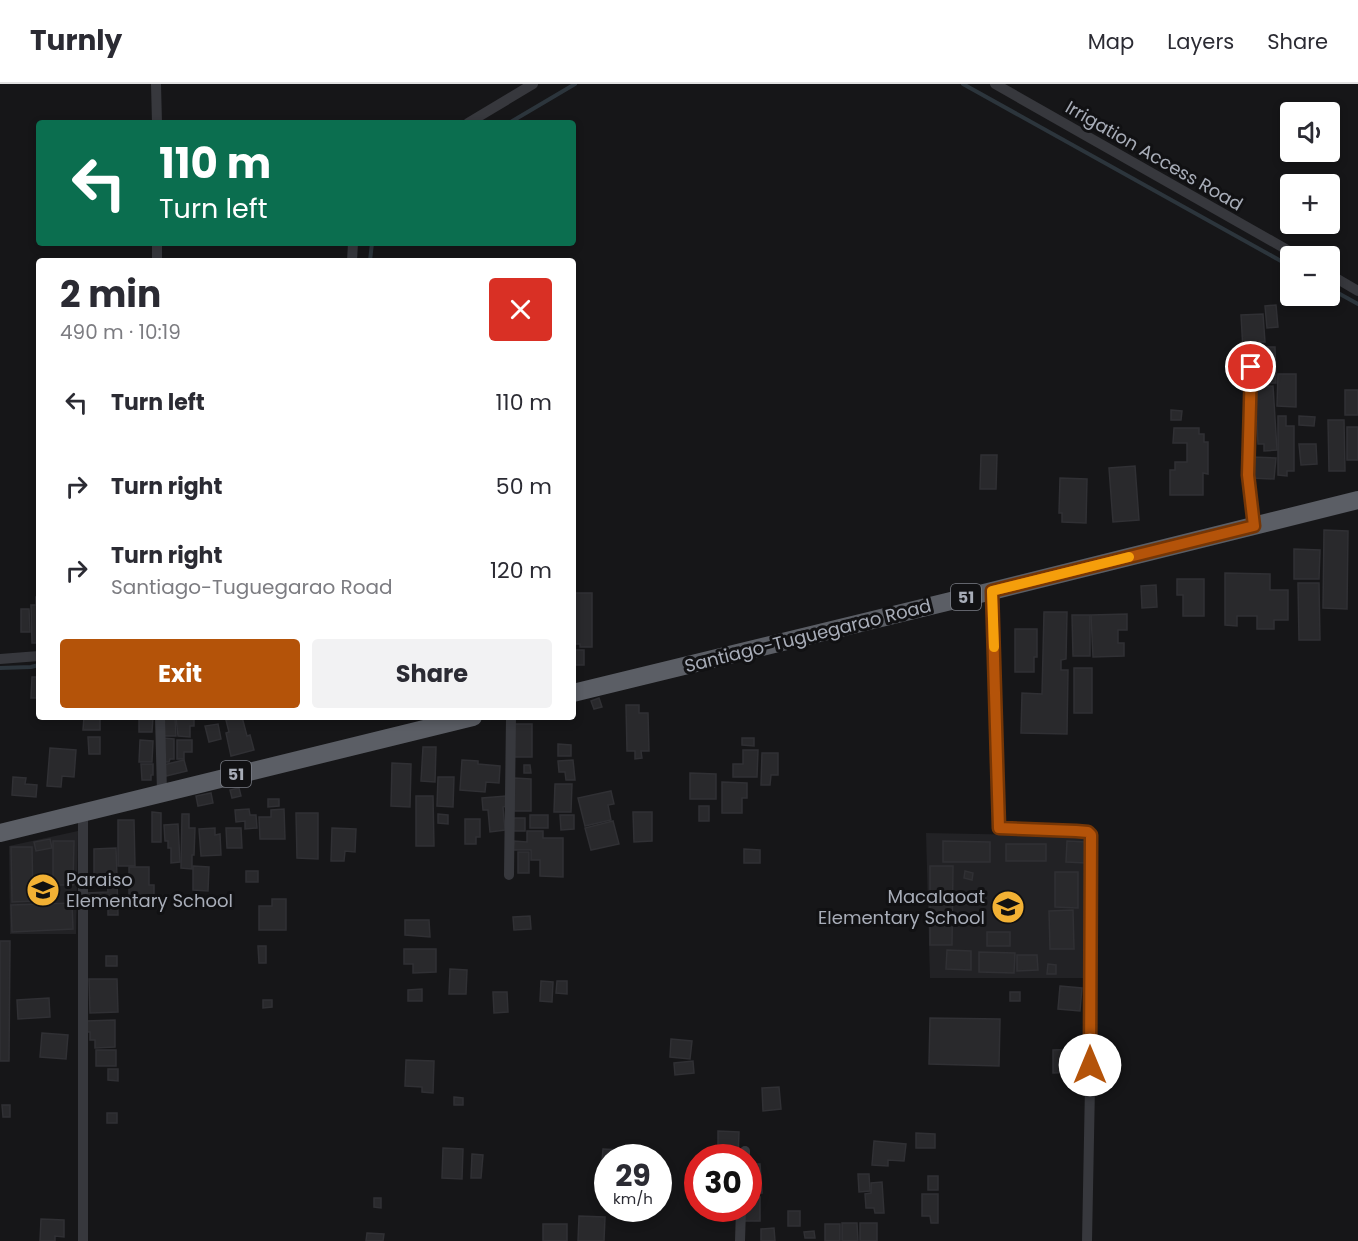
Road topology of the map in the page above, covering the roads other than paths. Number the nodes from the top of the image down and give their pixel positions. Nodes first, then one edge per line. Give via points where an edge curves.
1 (156, 84) edge
2 (533, 84) edge
3 (995, 84) edge
4 (157, 120) edge
5 (473, 120) edge
6 (1280, 246) edge
7 (1340, 280) edge
8 (1358, 291) edge
9 (1251, 367) dead end
10 (1358, 500) edge
11 (1254, 526) junction
12 (992, 591) junction
13 (36, 656) edge
14 (0, 659) edge
15 (576, 692) edge
16 (160, 720) edge
17 (461, 720) edge
18 (511, 720) edge
19 (162, 792) junction
20 (83, 813) junction
21 (0, 833) edge
22 (509, 875) dead end
23 (741, 1222) edge
24 (83, 1241) edge
25 (740, 1241) edge
26 (1087, 1241) edge

1 - 4 street
2 - 5 street
3 - 6 street, Irrigation Access Road
7 - 8 street
9 - 11 street via 1248,475
10 - 11 highway, Santiago-Tuguegarao Road / 51
11 - 12 highway, Santiago-Tuguegarao Road / 51
12 - 15 highway, Santiago-Tuguegarao Road / 51
12 - 26 street via 999,828 1091,835
13 - 14 street
16 - 19 street
17 - 19 highway, 51
18 - 22 street
19 - 20 highway, 51
20 - 21 highway, 51
20 - 24 street
23 - 25 street

